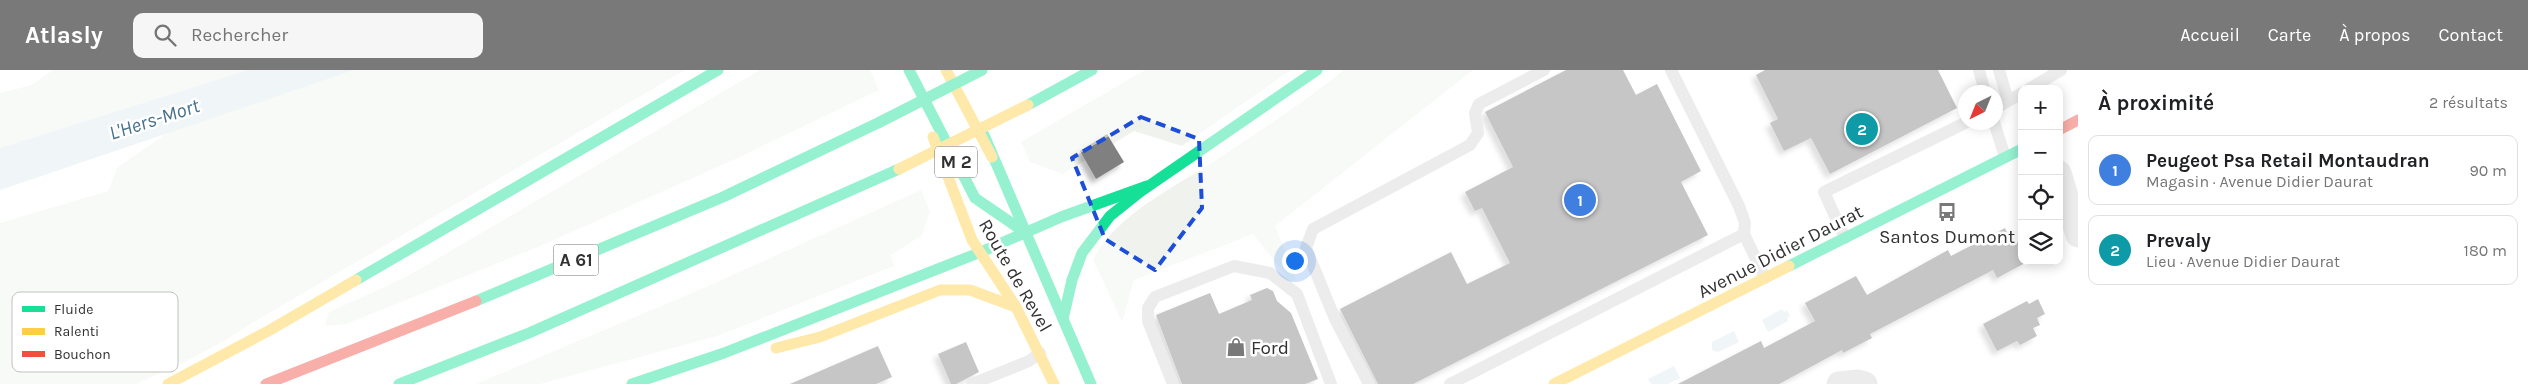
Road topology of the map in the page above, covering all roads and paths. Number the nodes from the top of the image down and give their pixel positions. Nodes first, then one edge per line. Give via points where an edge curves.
1 (718, 70) edge
2 (908, 70) edge
3 (946, 70) edge
4 (959, 70) edge
5 (982, 70) edge
6 (1092, 70) edge
7 (1317, 70) edge
8 (1544, 70) edge
9 (1671, 70) edge
10 (1979, 70) edge
11 (1999, 70) edge
12 (2060, 70) edge
13 (1983, 85) edge
14 (2036, 85) edge
15 (2018, 95) edge
16 (2008, 101) junction
17 (2003, 104) edge
18 (2078, 120) edge
19 (1958, 126) edge
20 (2063, 128) edge
21 (1997, 130) edge
22 (2018, 151) edge
23 (992, 157) junction
24 (2005, 157) junction
25 (2060, 175) edge
26 (1147, 186) junction
27 (1026, 233) junction
28 (1744, 234) junction
29 (2078, 235) edge
30 (1844, 238) junction
31 (981, 252) junction
32 (1765, 278) junction
33 (1016, 307) junction
34 (1063, 319) junction
35 (724, 353) junction
36 (1040, 353) junction
37 (168, 384) edge
38 (266, 384) edge
39 (399, 384) edge
40 (632, 384) edge
41 (972, 384) edge
42 (1054, 384) edge
43 (1091, 384) edge
44 (1173, 384) edge
45 (1331, 384) edge
46 (1369, 384) edge
47 (1450, 384) edge
48 (1554, 384) edge
49 (1839, 384) edge
50 (1865, 384) edge

1 - 37 main road via 270,330
2 - 27 main road, M 2 via 975,198
2 - 31 main road, Route de Revel / M 2 via 972,240
3 - 23 main road, M 2
4 - 23 main road, Route de Revel / M 2
5 - 38 main road, A 61, bridge via 722,197 405,331
6 - 39 main road, A 61, bridge via 899,169 529,333
7 - 26 main road
8 - 46 lane via 1479,104 1475,113 1478,133 1470,146 1313,229 1306,248 1335,319
9 - 28 lane via 1739,206 1745,223
10 - 13 lane
11 - 16 lane
12 - 14 lane
15 - 16 lane
16 - 17 lane
18 - 20 main road
19 - 30 lane via 1824,192
21 - 24 lane
22 - 24 main road, Avenue Didier Daurat
23 - 27 main road, Route de Revel / M 2
24 - 30 main road, Avenue Didier Daurat
25 - 29 street
26 - 27 main road
26 - 34 main road via 1099,228 1087,243 1075,268
27 - 31 main road
27 - 34 main road, Route de Revel / M 2
28 - 32 lane
28 - 47 lane
30 - 32 main road, Avenue Didier Daurat
31 - 33 main road, Route de Revel / M 2
31 - 35 main road
32 - 48 main road, Avenue Didier Daurat
33 - 35 main road via 972,289 958,287 940,290 820,337 778,348
33 - 36 main road, Route de Revel / M 2
34 - 43 main road, Route de Revel / M 2
35 - 40 main road
36 - 41 lane via 1029,361
36 - 42 main road, Route de Revel / M 2
44 - 45 lane via 1148,321 1148,308 1155,297 1234,266 1270,273 1297,294
49 - 50 street

